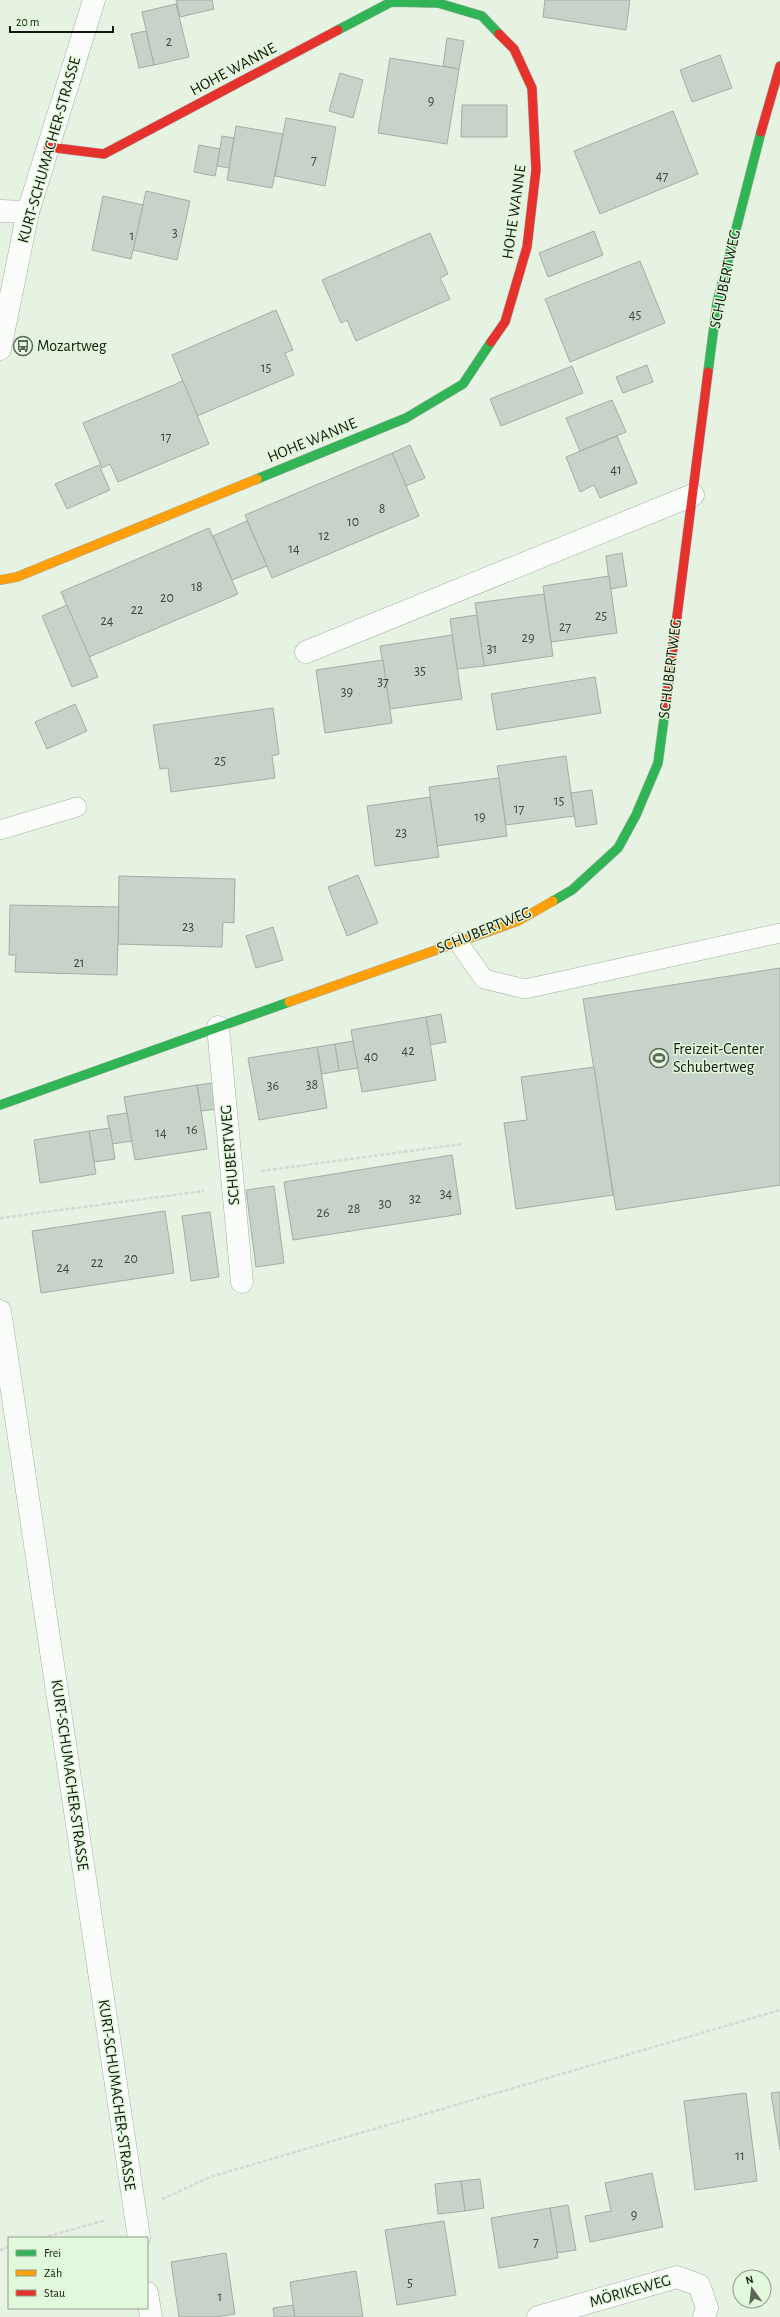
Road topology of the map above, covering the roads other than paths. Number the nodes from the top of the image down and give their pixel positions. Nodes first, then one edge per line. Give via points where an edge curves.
1 (94, 0) edge
2 (780, 66) edge
3 (48, 147) junction
4 (0, 211) edge
5 (28, 212) junction
6 (0, 349) edge
7 (693, 495) junction
8 (0, 580) edge
9 (306, 652) dead end
10 (77, 807) dead end
11 (0, 830) edge
12 (780, 933) edge
13 (458, 942) junction
14 (218, 1027) junction
15 (0, 1105) edge
16 (242, 1282) dead end
17 (0, 1311) edge
18 (139, 2237) edge
19 (148, 2299) edge
20 (151, 2317) edge
21 (538, 2317) edge
22 (704, 2317) edge

1 - 3 street, KURT-SCHUMACHER-STRASSE
2 - 7 street, SCHUBERTWEG via 717,303
3 - 5 street, KURT-SCHUMACHER-STRASSE
3 - 8 street, HOHE WANNE via 104,154 391,2 438,3 482,16 514,49 532,88 536,170 527,247 505,322 463,384 406,418 17,577
4 - 5 street
5 - 6 street, KURT-SCHUMACHER-STRASSE
7 - 9 street
7 - 13 street, SCHUBERTWEG via 658,764 636,815 618,848 572,890 518,921
10 - 11 lane
12 - 13 lane via 525,989 484,979
13 - 14 street, SCHUBERTWEG
14 - 15 street, SCHUBERTWEG
14 - 16 street, SCHUBERTWEG
17 - 18 street, KURT-SCHUMACHER-STRASSE
19 - 20 street
21 - 22 street, MÖRIKEWEG via 677,2277 699,2285 707,2308

